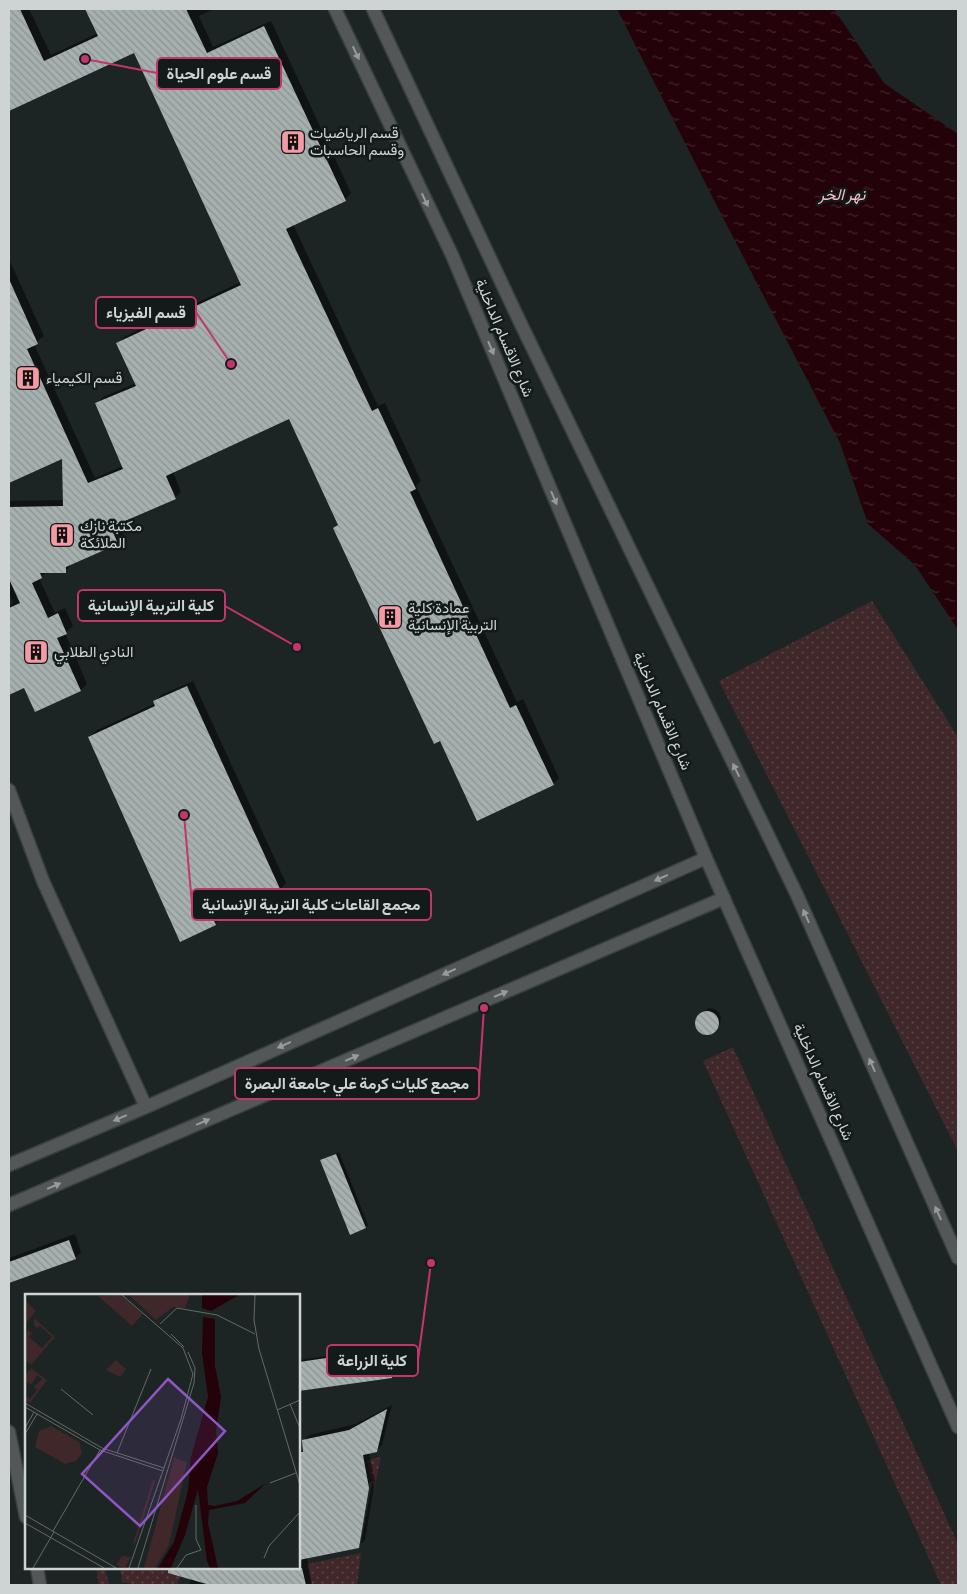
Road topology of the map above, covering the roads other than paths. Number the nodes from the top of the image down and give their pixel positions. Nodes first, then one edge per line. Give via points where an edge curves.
1 (335, 9) edge
2 (373, 9) edge
3 (9, 790) edge
4 (706, 858) junction
5 (724, 898) junction
6 (146, 1107) junction
7 (9, 1165) edge
8 (9, 1205) edge
9 (958, 1258) edge
10 (958, 1427) edge
11 (9, 1432) edge
12 (25, 1512) edge
13 (37, 1569) edge
14 (40, 1585) edge

1 -> 4 street, شارع الاقسام الداخلية via 452,255
9 -> 2 street, شارع الاقسام الداخلية via 797,894 518,320
3 - 6 street via 43,881
4 - 5 street, شارع الاقسام الداخلية
4 -> 6 street
8 -> 5 street
5 - 10 street, شارع الاقسام الداخلية
6 -> 7 street
11 - 12 street
13 - 14 street

